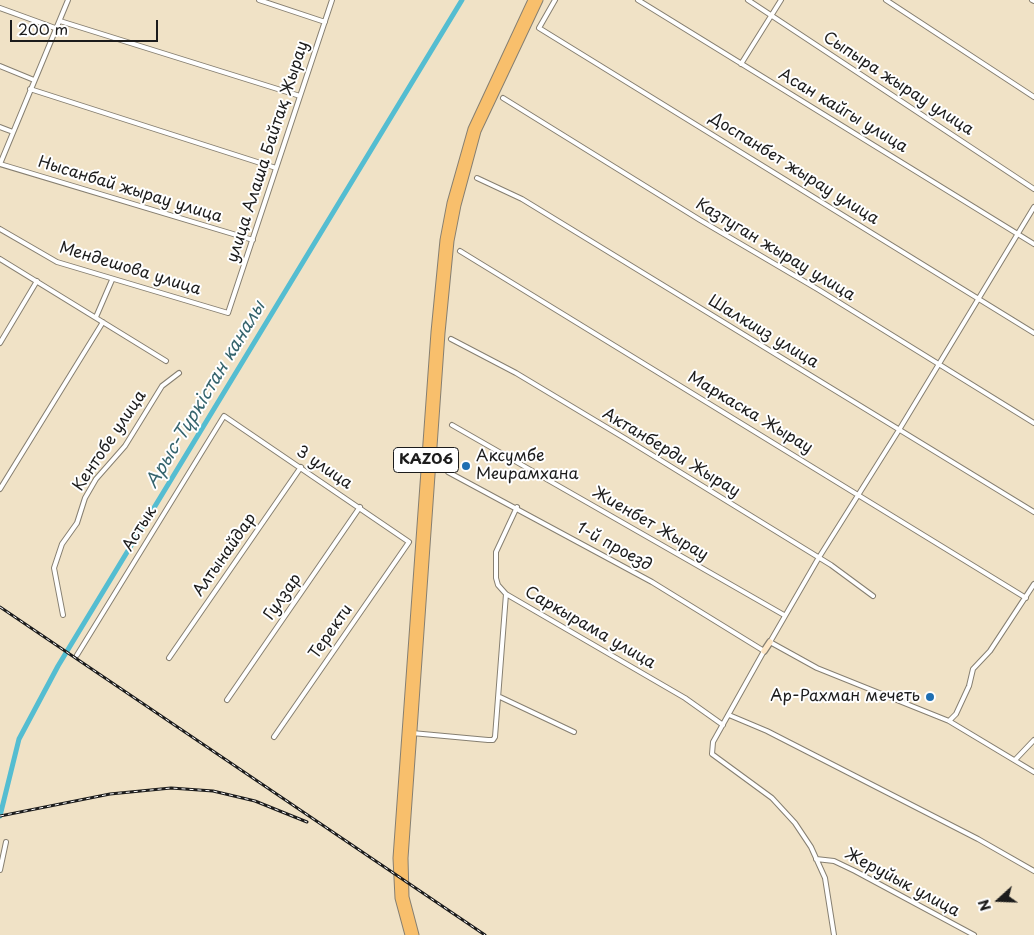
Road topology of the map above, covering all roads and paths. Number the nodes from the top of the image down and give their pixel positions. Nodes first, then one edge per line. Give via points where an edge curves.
1 (68, 0) edge
2 (259, 0) edge
3 (332, 0) edge
4 (532, 0) edge
5 (539, 0) edge
6 (555, 0) edge
7 (638, 0) edge
8 (748, 0) edge
9 (781, 0) edge
10 (886, 0) edge
11 (0, 8) edge
12 (771, 15) junction
13 (60, 20) junction
14 (325, 22) junction
15 (55, 28) junction
16 (741, 64) junction
17 (0, 66) edge
18 (34, 80) junction
19 (30, 89) junction
20 (300, 96) junction
21 (1034, 97) edge
22 (502, 98) dead end
23 (0, 127) edge
24 (13, 132) junction
25 (0, 164) edge
26 (276, 168) junction
27 (477, 178) dead end
28 (1034, 189) edge
29 (1034, 207) edge
30 (0, 229) edge
31 (1017, 233) junction
32 (252, 240) junction
33 (1034, 244) edge
34 (460, 251) dead end
35 (0, 258) edge
36 (112, 280) junction
37 (37, 281) junction
38 (979, 298) junction
39 (228, 313) joint
40 (96, 317) junction
41 (103, 322) junction
42 (1034, 332) edge
43 (451, 339) dead end
44 (0, 343) edge
45 (166, 361) dead end
46 (938, 366) junction
47 (179, 373) dead end
48 (224, 416) joint
49 (1034, 423) edge
50 (452, 425) dead end
51 (900, 430) junction
52 (301, 466) junction
53 (448, 472) dead end
54 (0, 489) edge
55 (859, 495) junction
56 (360, 507) junction
57 (516, 507) junction
58 (1034, 512) edge
59 (409, 542) joint
60 (818, 559) junction
61 (1034, 584) edge
62 (506, 594) junction
63 (873, 596) dead end
64 (1026, 598) junction
65 (63, 615) dead end
66 (784, 616) junction
67 (770, 642) junction
68 (764, 651) junction
69 (77, 656) dead end
70 (169, 658) dead end
71 (500, 697) junction
72 (227, 700) dead end
73 (729, 715) junction
74 (949, 721) junction
75 (723, 725) junction
76 (574, 732) dead end
77 (412, 733) junction
78 (274, 737) dead end
79 (1034, 740) edge
80 (1015, 760) junction
81 (1034, 772) edge
82 (6, 842) dead end
83 (816, 859) junction
84 (0, 870) edge
85 (1034, 871) edge
86 (409, 935) edge
87 (415, 935) edge
88 (834, 935) edge
89 (974, 935) edge

1 - 13 street
2 - 14 street
3 - 14 street, улица Алаша Байтақ Жырау
4 - 86 highway, KАZ06 via 472,128 444,240 397,858 399,898
5 - 77 highway, KАZ06 via 477,131 450,241
6 - 38 street, Доспанбет жырау улица via 540,28
7 - 16 street, Асан кайгы улица
8 - 12 street, Сыпыра жырау улица
9 - 12 street
10 - 21 street
11 - 15 street
12 - 16 street
12 - 28 street, Сыпыра жырау улица
13 - 15 street
13 - 20 street
14 - 20 street, улица Алаша Байтақ Жырау
15 - 18 street
16 - 31 street, Асан кайгы улица
17 - 18 street
18 - 19 street
19 - 24 street
19 - 26 street
20 - 26 street, улица Алаша Байтақ Жырау
22 - 46 street, Казтуган жырау улица
23 - 24 street
24 - 25 street
25 - 32 street, Нысанбай жырау улица
26 - 32 street, улица Алаша Байтақ Жырау
27 - 51 street, Шалкииз улица via 522,199
29 - 31 street
30 - 36 street, Мендешова улица via 57,262
31 - 33 street, Асан кайгы улица
31 - 38 street
32 - 39 street, улица Алаша Байтақ Жырау
34 - 55 street, Маркаска Жырау
35 - 37 street
36 - 39 street, Мендешова улица
36 - 40 street
37 - 40 street
37 - 44 street
38 - 42 street, Доспанбет жырау улица
38 - 46 street
40 - 41 street
41 - 45 street
41 - 54 street
43 - 60 street, Актанберди Жырау via 516,373
46 - 49 street, Казтуган жырау улица
46 - 51 street
47 - 65 street, Кентобе улица via 162,386 125,446 96,479 85,498 77,523 62,544 54,568
48 - 52 street, 3 улица
48 - 69 street, Астык
50 - 66 street, Жиенбет Жырау
51 - 55 street
51 - 58 street, Шалкииз улица
52 - 56 street, 3 улица
52 - 70 street, Алтынайдар
53 - 57 street, 1-й проезд
55 - 60 street
55 - 64 street, Маркаска Жырау
56 - 59 street, 3 улица
56 - 72 street, Гулзар
57 - 62 street via 496,552 496,578
57 - 68 street, 1-й проезд via 652,582
59 - 78 street, Теректи
60 - 63 street, Актанберди Жырау
60 - 66 street
61 - 64 street
62 - 71 street, Саркырама улица
62 - 75 street, Саркырама улица via 684,698
64 - 74 street via 990,651 973,669 969,686 956,714
66 - 67 street
67 - 68 street
67 - 74 street via 817,668
68 - 73 street
71 - 76 street
71 - 77 street, Саркырама улица via 493,740
73 - 75 street
73 - 85 street via 978,839
74 - 80 street
75 - 83 street via 712,742 712,754 772,798 795,823
77 - 87 highway, KАZ06 via 403,880
79 - 80 street
80 - 81 street
82 - 84 street
83 - 88 street via 825,878
83 - 89 street, Жеруйык улица via 834,861 855,871

